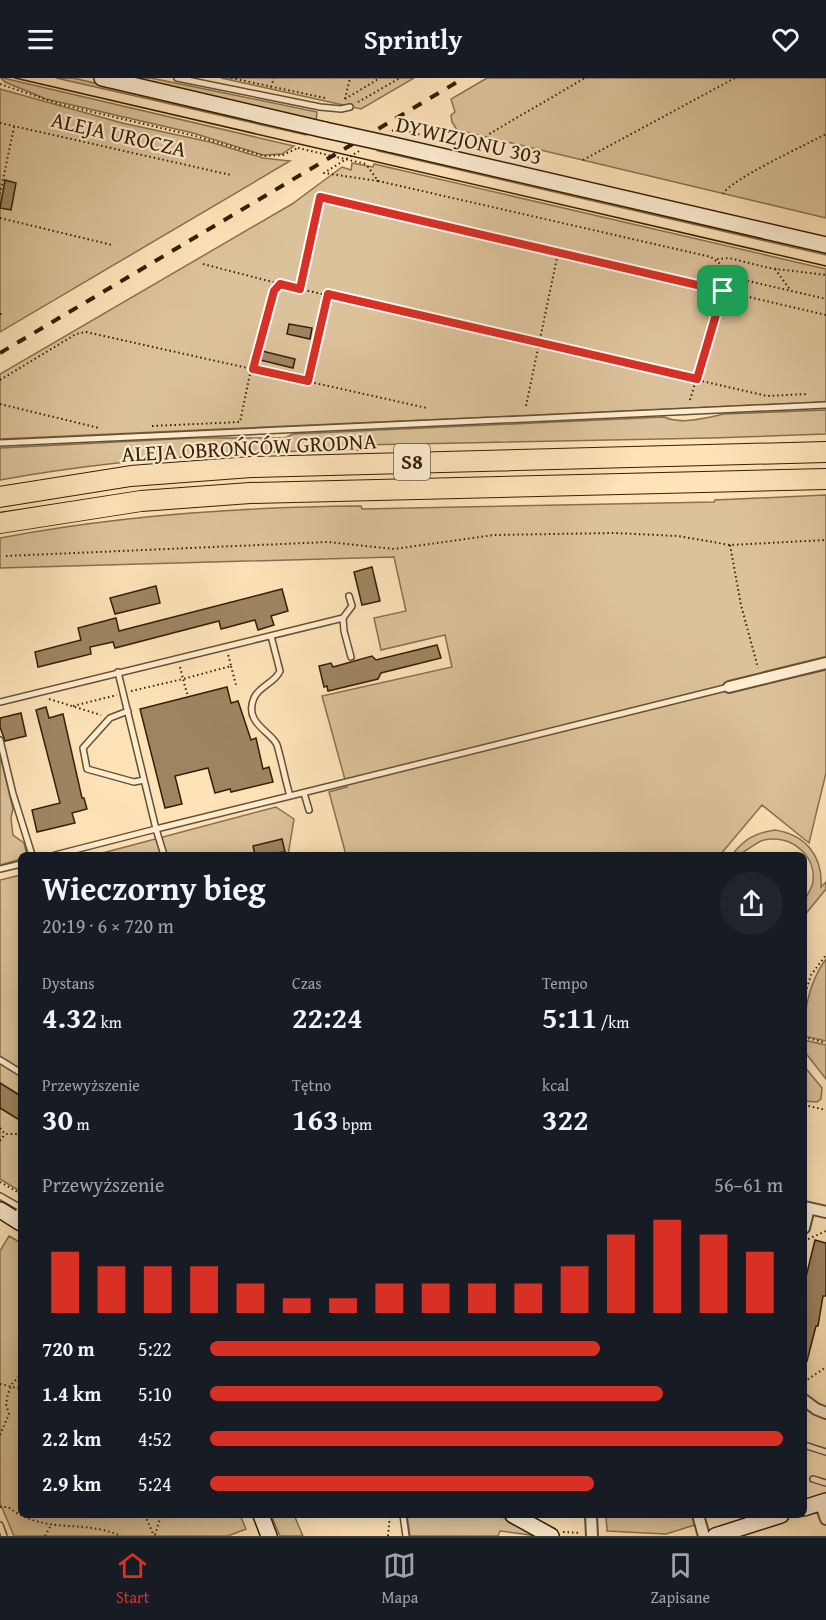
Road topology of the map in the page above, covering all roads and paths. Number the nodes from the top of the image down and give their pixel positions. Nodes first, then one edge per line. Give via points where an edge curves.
1 (102, 78) edge
2 (177, 78) edge
3 (231, 78) edge
4 (274, 78) edge
5 (350, 78) edge
6 (380, 78) edge
7 (400, 78) edge
8 (585, 78) edge
9 (735, 78) edge
10 (0, 84) edge
11 (272, 87) junction
12 (326, 98) dead end
13 (345, 99) junction
14 (337, 100) dead end
15 (350, 107) joint
16 (0, 123) edge
17 (14, 126) junction
18 (826, 134) edge
19 (430, 137) dead end
20 (488, 138) dead end
21 (388, 140) junction
22 (360, 151) dead end
23 (583, 160) dead end
24 (231, 174) dead end
25 (378, 181) junction
26 (0, 194) edge
27 (723, 194) dead end
28 (0, 218) edge
29 (826, 245) edge
30 (112, 246) dead end
31 (558, 253) junction
32 (715, 260) junction
33 (202, 264) dead end
34 (773, 268) junction
35 (826, 275) edge
36 (731, 277) junction
37 (280, 284) junction
38 (300, 289) junction
39 (723, 291) junction
40 (791, 291) junction
41 (328, 294) junction
42 (826, 299) edge
43 (826, 315) edge
44 (538, 343) junction
45 (252, 369) junction
46 (697, 379) junction
47 (0, 380) edge
48 (308, 381) junction
49 (808, 394) dead end
50 (690, 400) dead end
51 (0, 404) edge
52 (826, 405) edge
53 (526, 406) dead end
54 (427, 408) dead end
55 (152, 426) dead end
56 (99, 428) dead end
57 (0, 443) edge
58 (826, 452) edge
59 (826, 479) edge
60 (0, 497) edge
61 (0, 523) edge
62 (826, 540) edge
63 (730, 545) junction
64 (6, 556) dead end
65 (349, 596) dead end
66 (343, 618) junction
67 (271, 636) junction
68 (226, 646) junction
69 (351, 657) dead end
70 (177, 658) junction
71 (826, 663) edge
72 (231, 666) junction
73 (118, 672) junction
74 (183, 679) junction
75 (761, 679) junction
76 (236, 685) dead end
77 (729, 687) joint
78 (40, 692) junction
79 (123, 693) junction
80 (188, 697) dead end
81 (0, 702) edge
82 (73, 706) junction
83 (128, 711) junction
84 (110, 718) junction
85 (0, 740) edge
86 (144, 780) junction
87 (304, 793) junction
88 (290, 796) junction
89 (309, 810) dead end
90 (156, 829) junction
91 (32, 852) edge
92 (67, 852) edge
93 (163, 852) edge
94 (18, 865) edge
95 (0, 869) edge
96 (826, 955) edge
97 (807, 988) edge
98 (807, 1038) edge
99 (826, 1042) edge
100 (0, 1060) edge
101 (18, 1070) edge
102 (807, 1106) edge
103 (826, 1110) edge
104 (0, 1128) edge
105 (5, 1134) junction
106 (18, 1134) edge
107 (0, 1141) edge
108 (0, 1182) edge
109 (18, 1192) edge
110 (0, 1196) edge
111 (807, 1207) edge
112 (0, 1210) edge
113 (826, 1212) edge
114 (18, 1213) edge
115 (18, 1214) edge
116 (826, 1232) edge
117 (807, 1240) edge
118 (826, 1367) edge
119 (18, 1378) edge
120 (807, 1380) edge
121 (0, 1384) edge
122 (11, 1387) junction
123 (18, 1388) edge
124 (807, 1403) edge
125 (826, 1413) edge
126 (0, 1436) edge
127 (807, 1446) edge
128 (826, 1452) edge
129 (813, 1479) dead end
130 (826, 1483) edge
131 (823, 1501) edge
132 (0, 1507) edge
133 (807, 1507) edge
134 (18, 1513) edge
135 (26, 1518) edge
136 (146, 1518) edge
137 (160, 1518) edge
138 (262, 1518) edge
139 (390, 1518) edge
140 (403, 1518) edge
141 (518, 1518) edge
142 (591, 1518) edge
143 (699, 1518) edge
144 (772, 1518) edge
145 (826, 1518) edge
146 (0, 1525) edge
147 (50, 1527) junction
148 (4, 1536) edge
149 (45, 1536) edge
150 (121, 1536) edge
151 (154, 1536) edge
152 (269, 1536) edge
153 (388, 1536) edge
154 (406, 1536) edge
155 (551, 1536) edge
156 (592, 1536) edge
157 (704, 1536) edge
158 (715, 1536) edge

1 - 21 street, DYWIZJONU 303, bridge via 325,130
2 - 15 lane via 320,107
3 - 11 path
4 - 11 path
5 - 13 path
6 - 13 path
7 - 15 path
8 - 20 path
9 - 23 path
10 - 25 path, bridge via 59,104 264,156 283,155 298,148 366,164
11 - 12 path
13 - 14 path
16 - 17 path, ALEJA UROCZA
17 - 24 path, ALEJA UROCZA
17 - 26 path
18 - 27 path via 755,171
19 - 21 path via 396,129
21 - 29 street, DYWIZJONU 303
22 - 25 path via 324,173
25 - 32 path
28 - 30 path
31 - 38 path via 320,197
31 - 39 path
31 - 44 path
32 - 34 path via 729,258
32 - 36 path
33 - 37 path
34 - 35 path
34 - 40 path
36 - 39 path
36 - 40 path
37 - 38 path
37 - 45 path via 274,291
38 - 41 path
39 - 43 path
39 - 46 path
40 - 42 path
41 - 44 path
41 - 48 path
44 - 46 path
44 - 53 path
45 - 47 path via 81,332
45 - 48 path
45 - 55 path via 240,422
46 - 49 path via 767,396
46 - 50 path
48 - 54 path
51 - 56 path
52 - 57 lane
58 - 60 highway, ALEJA OBROŃCÓW GRODNA / S8 via 252,467 131,476
59 - 61 highway, ALEJA OBROŃCÓW GRODNA / S8 via 250,493 141,501
62 - 63 path
63 - 64 path via 678,536 614,533 494,535 394,549 328,542
63 - 75 path
65 - 66 lane via 352,606
66 - 67 lane
66 - 69 lane
67 - 68 lane
67 - 88 lane via 280,671 256,694 252,705 256,723 277,744
68 - 70 lane
68 - 72 path
70 - 73 lane
70 - 74 path
71 - 75 street
72 - 74 path
72 - 76 path
73 - 78 lane
73 - 79 lane
74 - 79 path
74 - 80 path
75 - 77 street
77 - 87 lane
78 - 81 lane
78 - 82 path via 44,697
79 - 82 path
79 - 83 lane
82 - 84 path
83 - 84 lane
83 - 86 lane
84 - 86 lane via 83,748 87,769 134,782
85 - 91 lane
86 - 90 lane
87 - 88 lane
87 - 89 lane
88 - 90 lane
90 - 92 lane
90 - 93 lane
94 - 95 lane
96 - 97 path
98 - 99 path
100 - 101 lane
102 - 103 path
104 - 105 path
105 - 106 path
105 - 107 path
108 - 109 path
110 - 114 lane
111 - 113 street
112 - 115 street
116 - 117 path
118 - 120 path
119 - 122 path
121 - 122 path
122 - 123 path
122 - 126 path via 6,1404 9,1414
124 - 125 street
127 - 128 lane
129 - 130 lane
131 - 133 street
131 - 145 street
132 - 134 path
135 - 147 path
136 - 151 path
137 - 151 path
138 - 152 street
139 - 153 path
140 - 154 lane
141 - 155 street
142 - 156 street
143 - 157 street
144 - 158 street
146 - 148 lane
147 - 149 path
147 - 150 path via 99,1529

